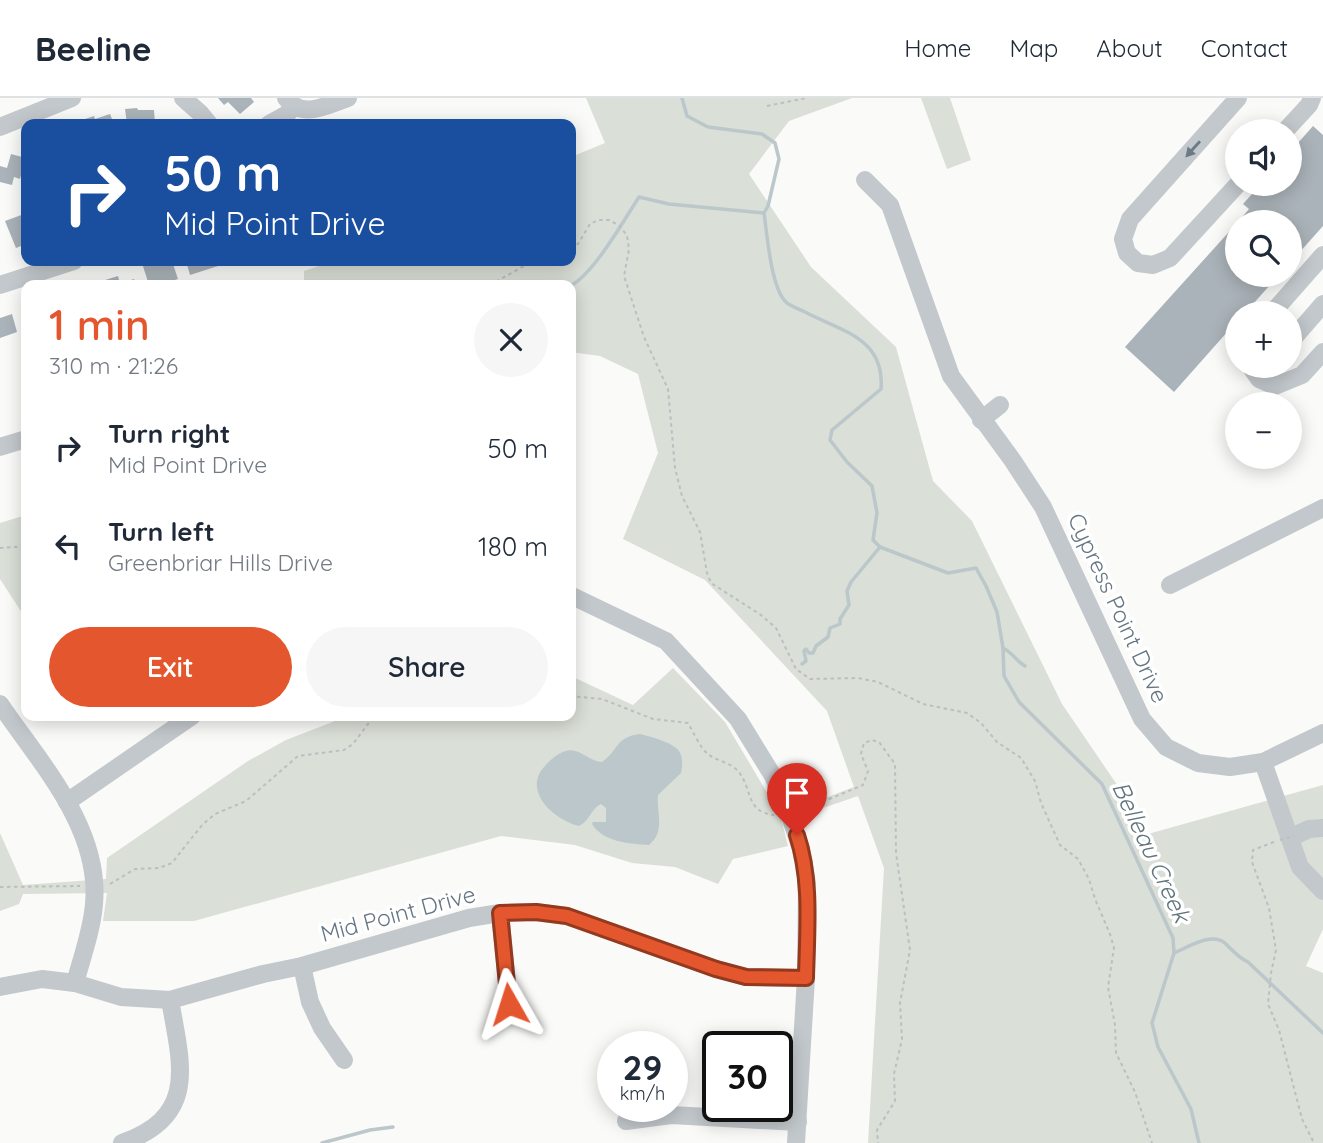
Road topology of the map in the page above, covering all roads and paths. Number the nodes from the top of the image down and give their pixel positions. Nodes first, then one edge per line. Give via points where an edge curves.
1 (72, 98) edge
2 (183, 98) edge
3 (348, 98) edge
4 (806, 98) edge
5 (1238, 98) edge
6 (1312, 98) edge
7 (290, 102) edge
8 (767, 106) dead end
9 (1323, 107) edge
10 (205, 119) edge
11 (278, 119) edge
12 (1296, 119) edge
13 (0, 127) edge
14 (866, 180) dead end
15 (1227, 196) edge
16 (576, 245) edge
17 (1323, 256) edge
18 (59, 266) edge
19 (524, 266) edge
20 (499, 280) edge
21 (0, 285) edge
22 (1283, 301) edge
23 (1323, 304) edge
24 (1302, 328) edge
25 (1323, 352) edge
26 (1302, 375) edge
27 (1267, 378) edge
28 (1295, 378) edge
29 (1000, 405) dead end
30 (981, 419) junction
31 (21, 441) edge
32 (0, 447) edge
33 (1323, 508) edge
34 (21, 546) edge
35 (0, 548) edge
36 (1170, 585) dead end
37 (576, 598) edge
38 (576, 697) edge
39 (0, 704) edge
40 (185, 721) edge
41 (370, 721) edge
42 (1323, 733) edge
43 (1263, 762) junction
44 (67, 802) junction
45 (789, 813) junction
46 (1323, 828) edge
47 (1287, 838) joint
48 (95, 886) junction
49 (0, 887) edge
50 (1323, 891) edge
51 (500, 913) junction
52 (302, 966) junction
53 (806, 978) junction
54 (75, 982) junction
55 (0, 987) edge
56 (170, 1000) junction
57 (509, 1004) dead end
58 (344, 1060) dead end
59 (688, 1116) edge
60 (798, 1122) junction
61 (122, 1143) edge
62 (796, 1143) edge
63 (878, 1143) edge
64 (1152, 1143) edge
65 (1314, 1143) edge

1 - 13 street
2 - 10 street
3 - 7 street via 313,110
4 - 8 path
5 -> 15 street via 1130,219 1123,239 1126,253 1138,263 1153,265 1170,258
6 - 9 street
6 - 12 street
7 - 11 street via 287,114
14 - 30 street, Cypress Point Drive via 890,205 951,376
16 - 64 path via 598,220 620,226 627,236 624,276 668,389 675,468 682,496 700,532 711,583 776,628 796,669 810,679 878,682 923,704 967,713 1021,758 1035,781 1059,845 1078,859 1089,879 1110,934 1114,948 1108,987 1116,1053
17 - 22 street
18 - 21 street
19 - 20 path
23 - 24 street
25 - 26 street
27 - 28 street via 1275,386
29 - 30 street
30 - 43 street, Cypress Point Drive via 1043,507 1142,719 1167,747 1198,762 1230,767
31 - 32 street
33 - 36 street
34 - 35 path
37 - 45 street via 666,641 738,719 773,776
38 - 45 path via 602,699 653,719 688,723 706,753 737,770 754,807 765,814
39 - 44 street
40 - 44 street
41 - 48 path via 344,750 298,756 246,801 215,814 172,863 135,869 113,883
42 - 43 street, Cypress Point Drive
43 - 50 street via 1300,867
44 - 48 street via 90,851
45 - 53 street via 805,866
45 - 63 path via 863,785 868,771 860,754 864,743 879,742 895,764 896,853 910,950 901,1003 895,1101 877,1130
46 - 47 street
47 - 65 path via 1253,850 1252,862 1269,908 1276,950 1268,1004 1302,1119
48 - 49 path
48 - 54 street
51 - 52 street, Mid Point Drive
51 - 53 street, Mid Point Drive via 567,916 746,977
51 - 57 street
52 - 56 street, Mid Point Drive
52 - 58 street via 310,1002
53 - 60 street
54 - 55 street, Mid Point Drive via 42,979
54 - 56 street, Mid Point Drive via 121,997
56 - 61 street via 182,1071 177,1097 164,1119
59 - 60 street
60 - 62 street

